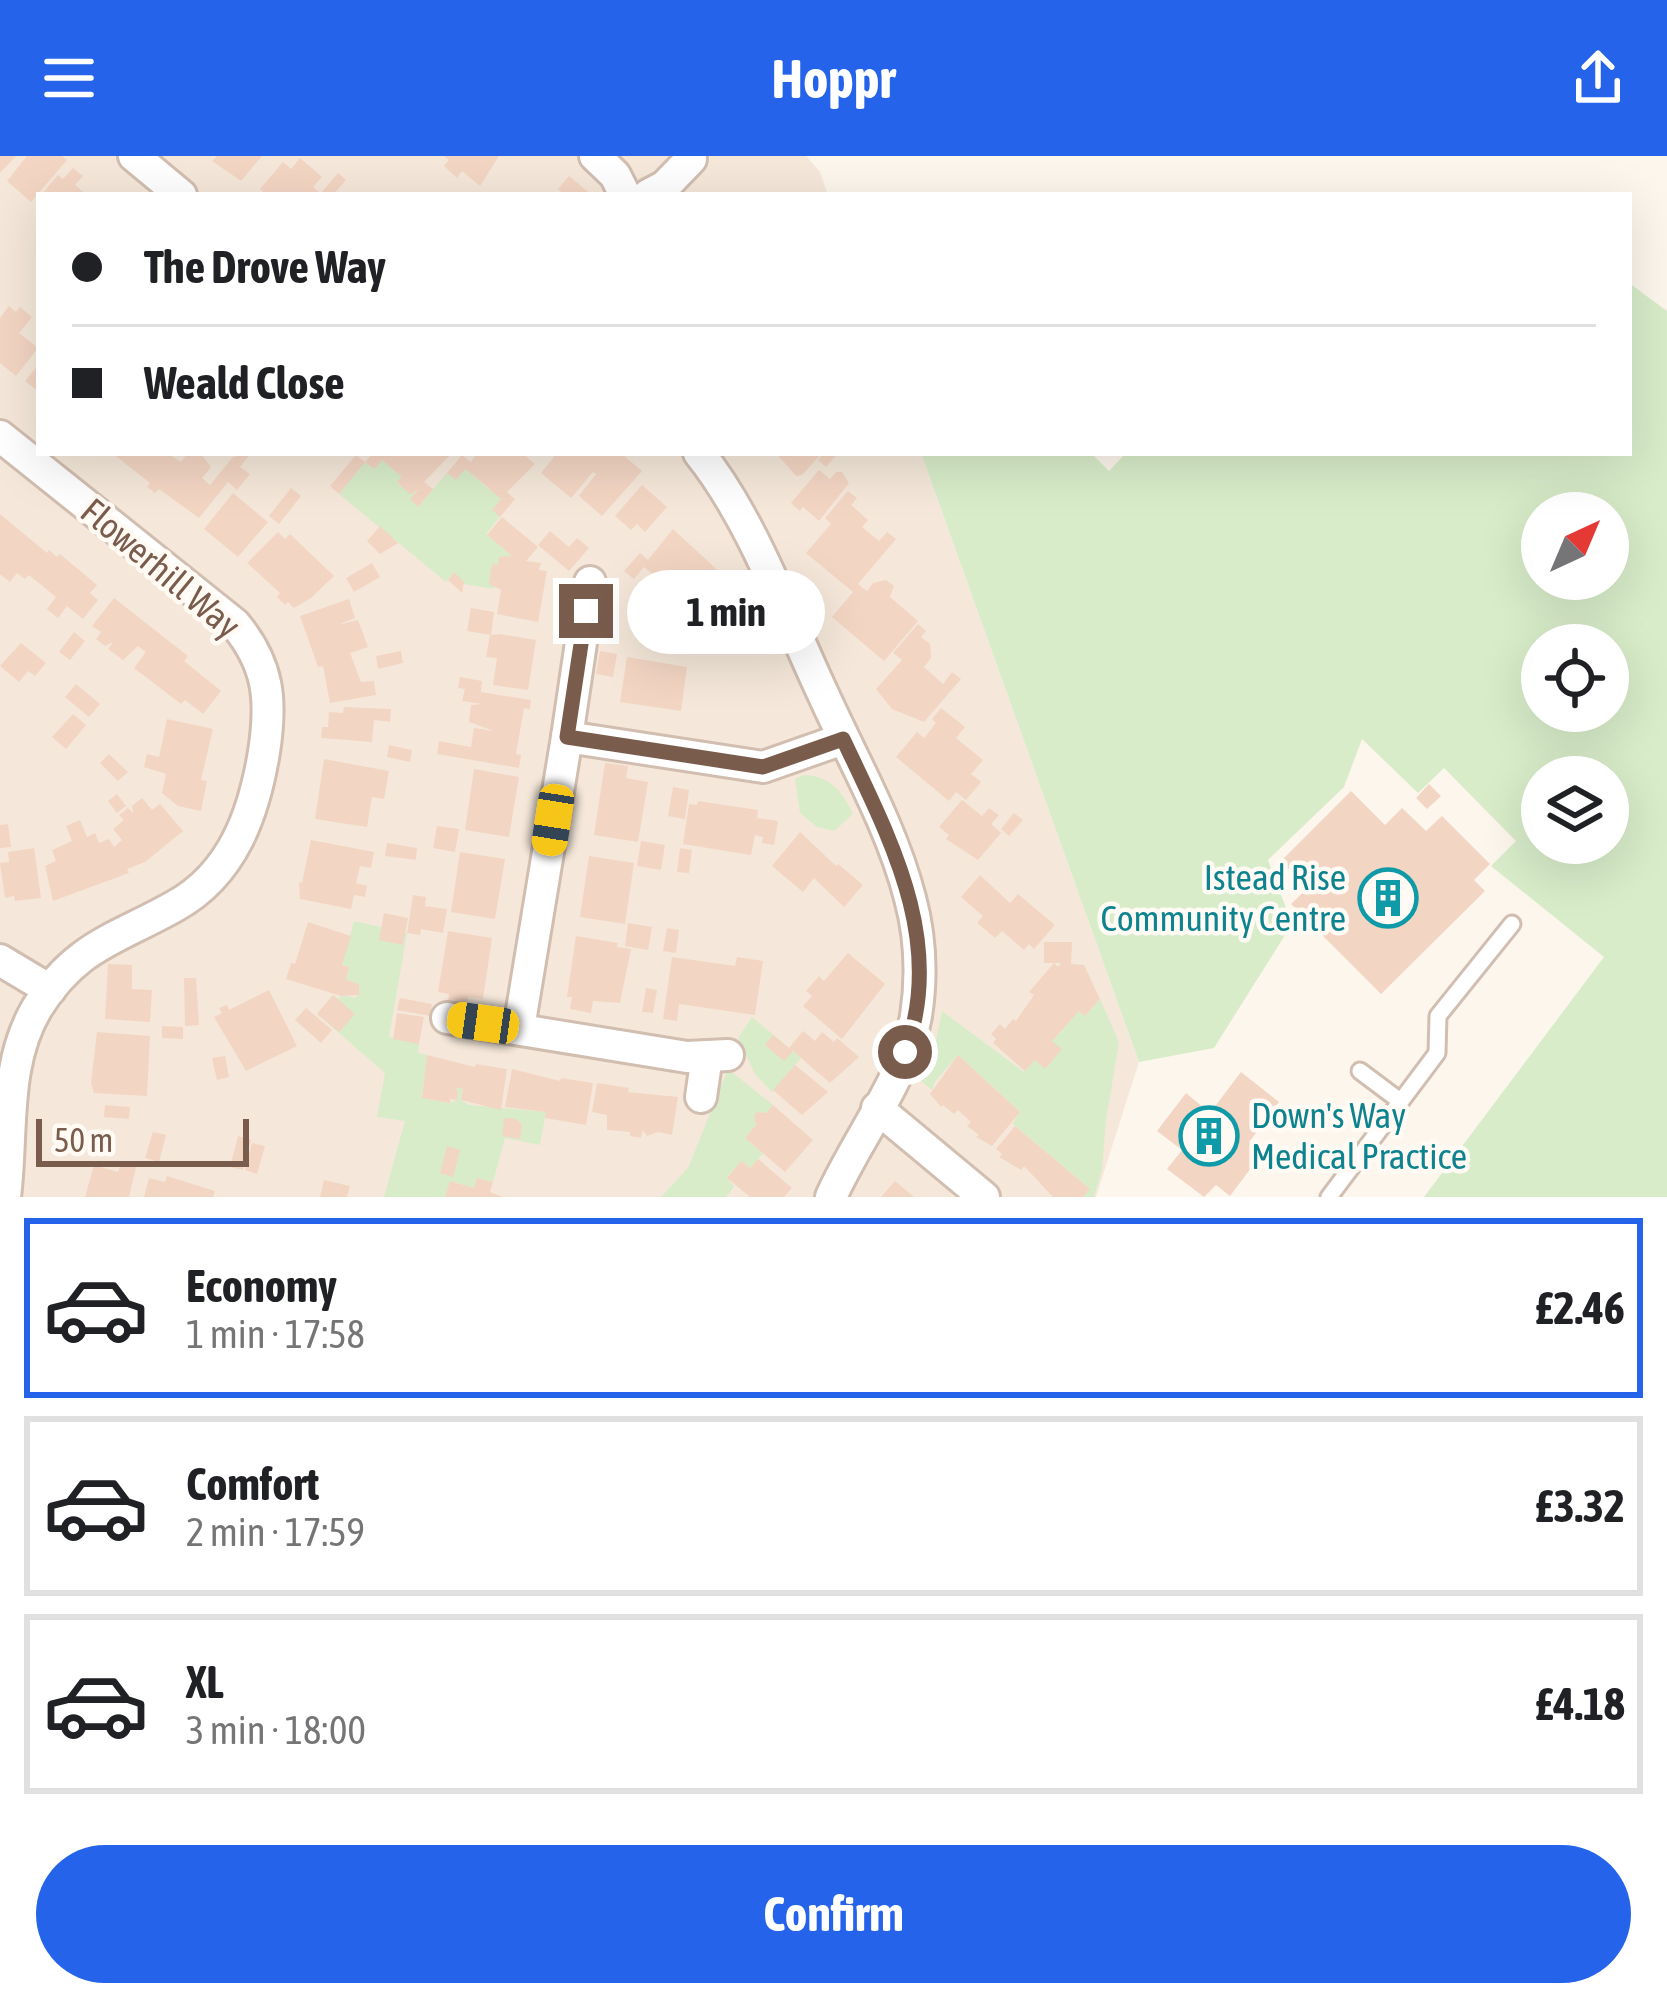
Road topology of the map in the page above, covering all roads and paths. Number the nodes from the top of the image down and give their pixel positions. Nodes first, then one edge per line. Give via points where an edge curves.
1 (134, 156) edge
2 (595, 156) edge
3 (692, 159) edge
4 (177, 192) edge
5 (624, 192) edge
6 (653, 192) edge
7 (1, 440) edge
8 (701, 456) edge
9 (590, 582) dead end
10 (567, 737) junction
11 (843, 739) junction
12 (1512, 924) dead end
13 (0, 960) edge
14 (50, 990) junction
15 (447, 1018) dead end
16 (519, 1028) junction
17 (1360, 1071) dead end
18 (701, 1097) dead end
19 (1400, 1101) junction
20 (877, 1108) junction
21 (4, 1197) edge
22 (831, 1197) edge
23 (984, 1197) edge
24 (1329, 1197) edge

1 - 4 street
2 - 5 street
3 - 6 street
7 - 14 street, Flowerhill Way via 235,623 270,693 258,788 230,856 178,905 99,944
8 - 11 street via 739,516
9 - 10 street
10 - 11 street via 763,767
10 - 16 street
11 - 20 street via 898,858 918,944 913,1030
12 - 19 lane via 1438,1016 1437,1053
13 - 14 street
14 - 21 street, Flowerhill Way via 16,1062
15 - 16 street
16 - 18 street via 687,1057 718,1055
17 - 19 lane
19 - 24 lane
20 - 22 street
20 - 23 street

